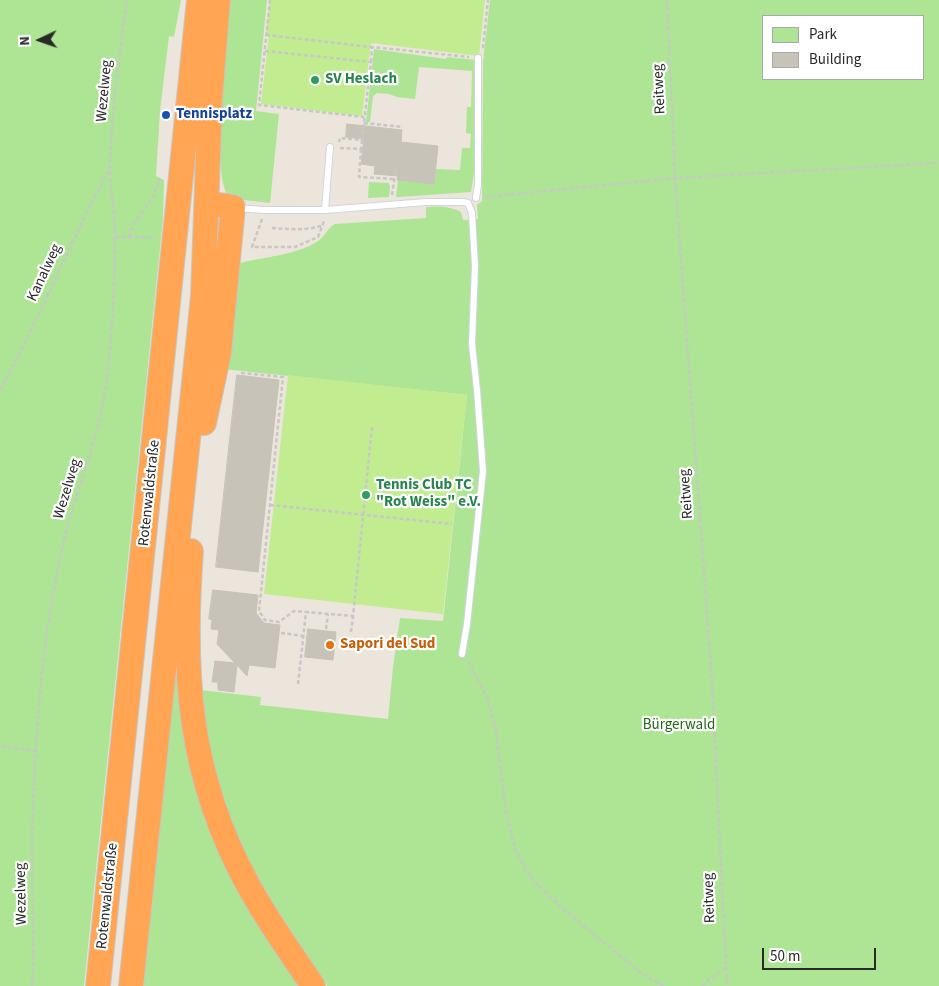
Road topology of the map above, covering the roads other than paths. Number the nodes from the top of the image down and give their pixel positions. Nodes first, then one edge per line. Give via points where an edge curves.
1 (199, 0) edge
2 (218, 0) edge
3 (478, 58) road end
4 (330, 147) dead end
5 (476, 198) road end
6 (207, 203) junction
7 (233, 208) junction
8 (325, 210) junction
9 (195, 368) junction
10 (204, 423) junction
11 (462, 654) road end
12 (98, 986) edge
13 (131, 986) edge
14 (314, 986) edge

1 - 12 highway, Rotenwaldstraße
2 - 6 highway via 210,101
3 - 5 lane
4 - 8 lane
6 - 7 highway
6 - 9 highway via 203,296
7 - 8 lane
7 - 10 highway via 219,353
8 - 11 lane via 463,202 468,203 472,213 475,266 472,344 483,471
9 - 10 highway
9 - 13 highway
10 - 14 highway via 193,525 188,617 190,694 197,750 212,805 236,863

